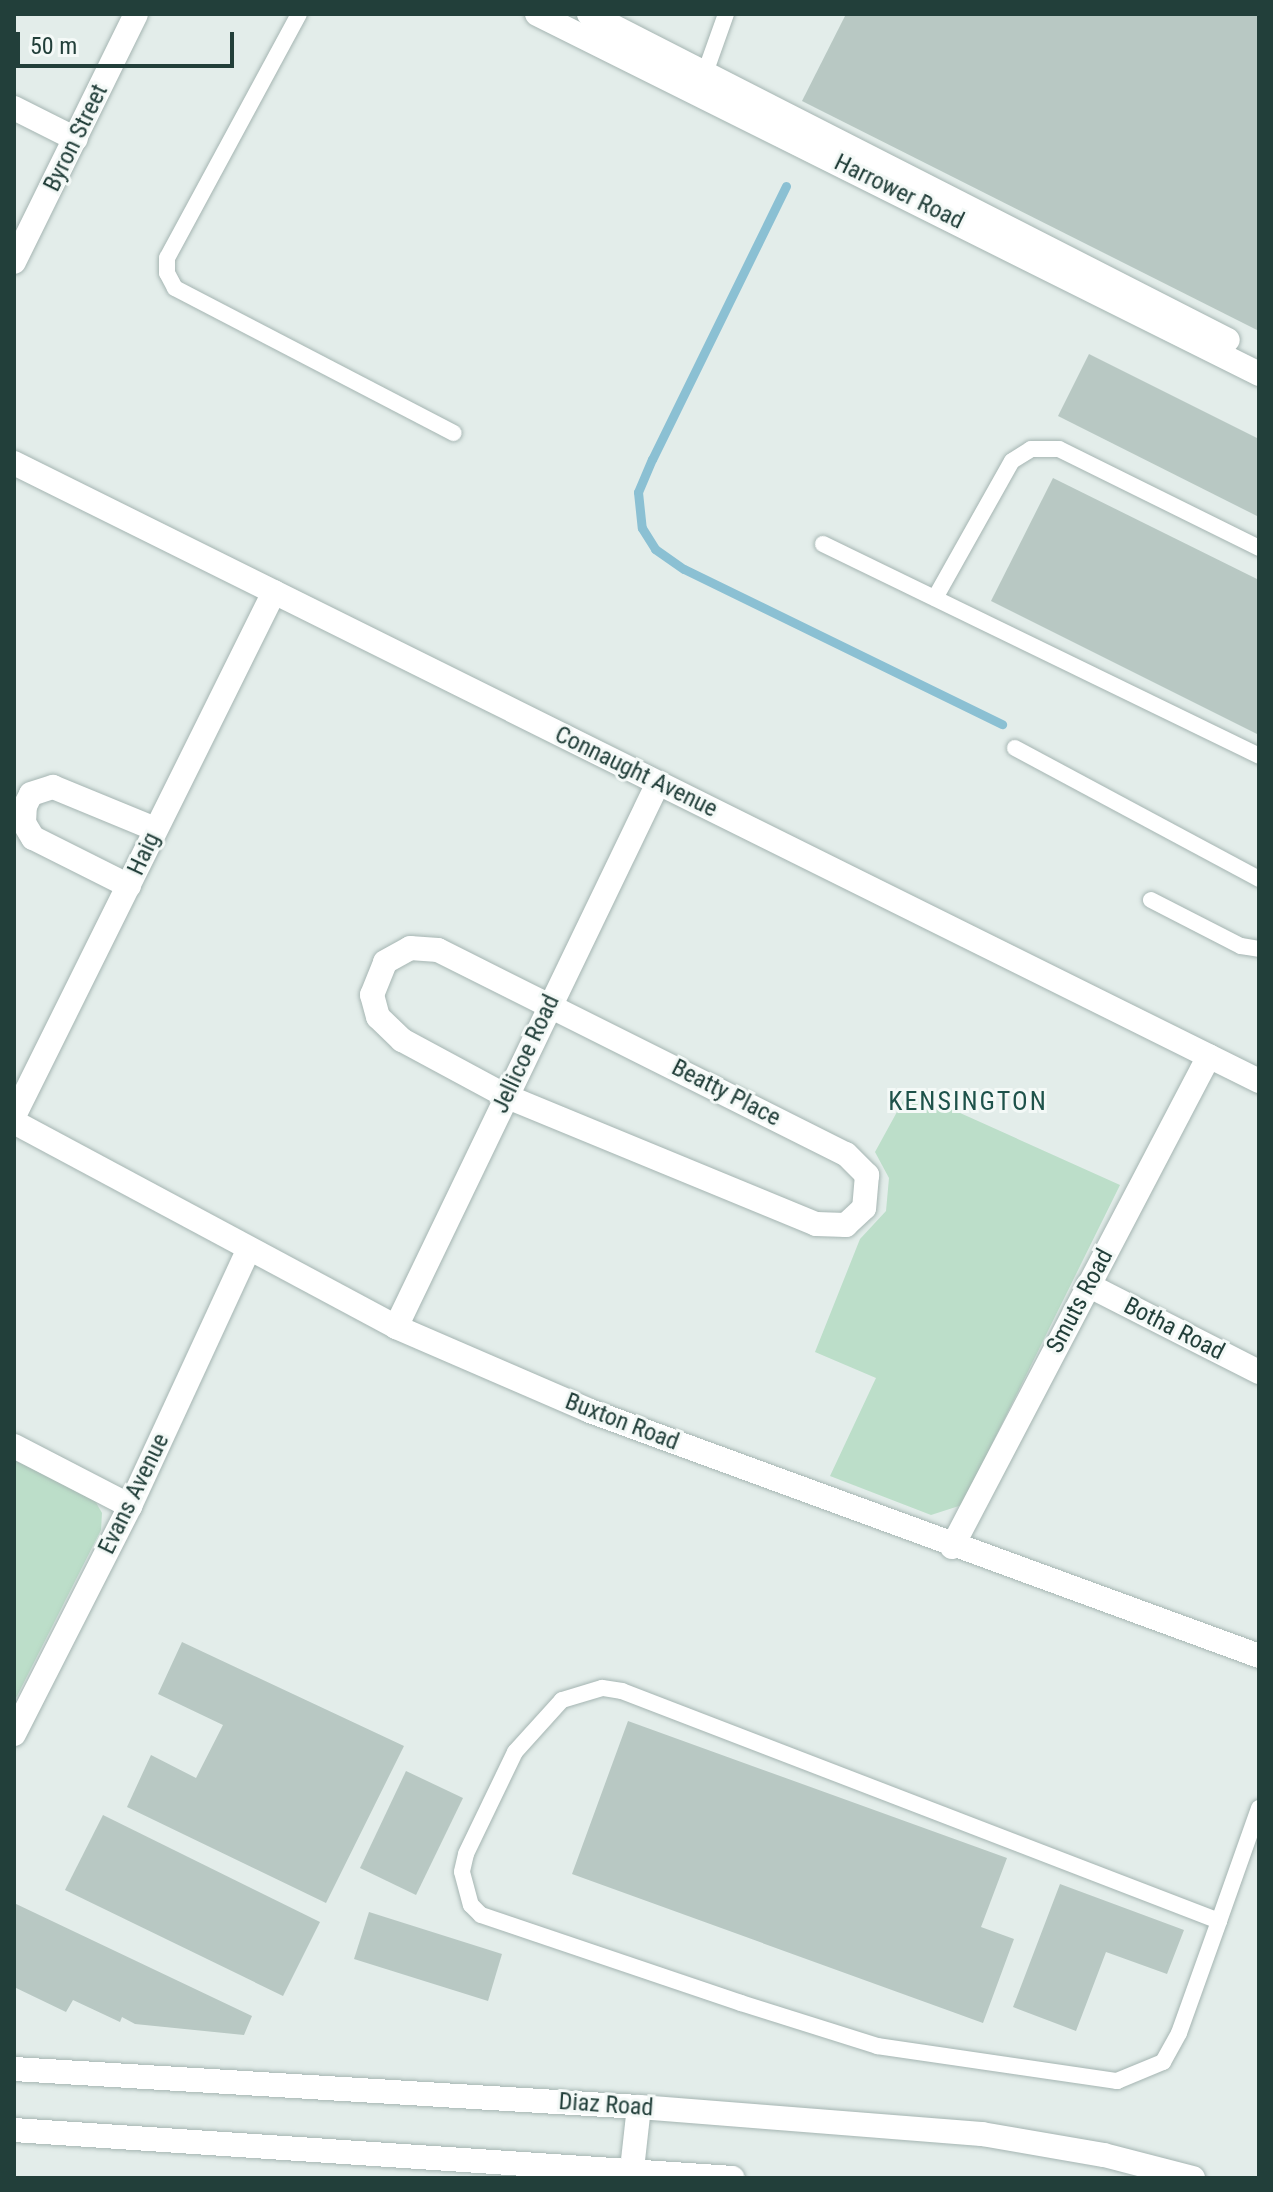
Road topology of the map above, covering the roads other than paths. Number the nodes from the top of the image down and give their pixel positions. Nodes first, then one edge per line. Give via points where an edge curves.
1 (136, 14) edge
2 (299, 14) edge
3 (537, 14) edge
4 (589, 14) edge
5 (726, 14) edge
6 (705, 73) junction
7 (14, 108) edge
8 (76, 139) junction
9 (14, 262) edge
10 (1259, 355) edge
11 (1259, 374) edge
12 (454, 433) dead end
13 (14, 463) edge
14 (823, 544) dead end
15 (1259, 548) edge
16 (274, 592) junction
17 (935, 598) junction
18 (1015, 748) dead end
19 (1259, 756) edge
20 (658, 783) junction
21 (155, 829) junction
22 (1259, 879) edge
23 (129, 886) junction
24 (1151, 900) dead end
25 (1259, 949) edge
26 (548, 1004) junction
27 (1209, 1056) junction
28 (1259, 1081) edge
29 (506, 1096) junction
30 (14, 1116) edge
31 (14, 1122) edge
32 (248, 1251) junction
33 (1088, 1285) junction
34 (396, 1327) junction
35 (1259, 1372) edge
36 (14, 1446) edge
37 (130, 1506) junction
38 (952, 1547) junction
39 (1259, 1656) edge
40 (14, 1733) edge
41 (1259, 1808) edge
42 (1219, 1921) junction
43 (14, 2069) edge
44 (639, 2107) junction
45 (14, 2130) edge
46 (632, 2175) edge
47 (732, 2178) edge
48 (1193, 2178) edge

1 - 8 street, Byron Street
2 - 12 lane via 167,258 167,273 175,288
3 - 11 street, Harrower Road
4 - 6 street, Harrower Road
5 - 6 lane
6 - 10 street, Harrower Road
7 - 8 street
8 - 9 street, Byron Street
13 - 16 street, Connaught Avenue
14 - 17 lane
15 - 17 lane via 1059,449 1031,449 1012,461
16 - 20 street, Connaught Avenue
16 - 21 street, Haig
17 - 19 lane
18 - 22 lane
20 - 26 street, Jellicoe Road
20 - 27 street, Connaught Avenue
21 - 23 street, Haig
21 - 23 street via 53,787 31,794 25,806 24,823 33,838
23 - 30 street, Haig
24 - 25 lane via 1241,946
26 - 29 street, Jellicoe Road
26 - 29 street, Beatty Place via 426,948 397,953 375,979 373,1007 386,1030
26 - 29 street, Beatty Place via 846,1154 867,1175 864,1208 846,1225 816,1224
27 - 28 street, Connaught Avenue
27 - 33 street, Smuts Road
29 - 34 street, Jellicoe Road
31 - 32 street, Buxton Road
32 - 34 street, Buxton Road
32 - 37 street, Evans Avenue
33 - 35 street, Botha Road
33 - 38 street, Smuts Road
34 - 38 street, Buxton Road via 590,1411
36 - 37 street
37 - 40 street, Evans Avenue
38 - 39 street, Buxton Road
41 - 42 lane
42 - 42 lane via 1179,2033 1163,2062 1117,2081 877,2046 481,1915 471,1905 462,1872 515,1752 562,1700 602,1688 622,1691
43 - 44 street, Diaz Road
44 - 46 street
44 - 48 street, Diaz Road via 982,2134 1091,2152
45 - 46 street
46 - 47 street

